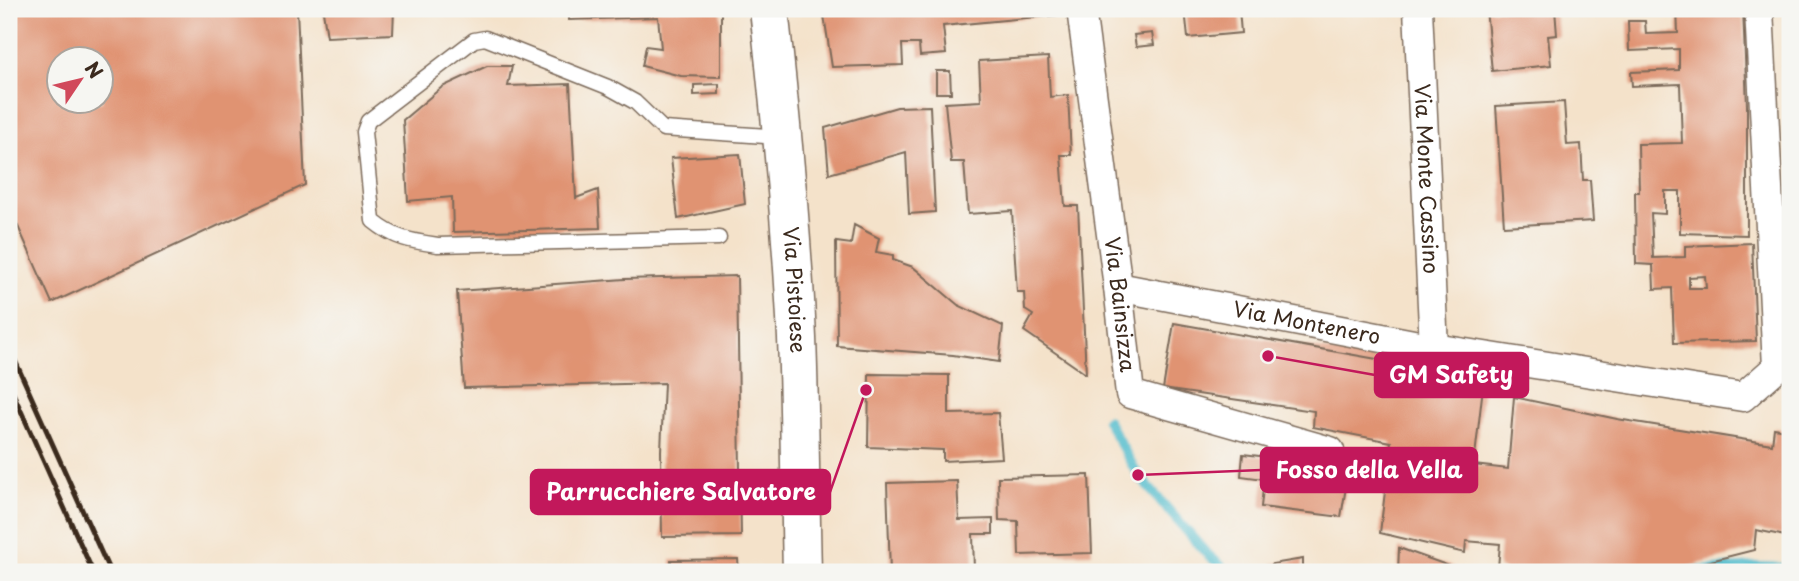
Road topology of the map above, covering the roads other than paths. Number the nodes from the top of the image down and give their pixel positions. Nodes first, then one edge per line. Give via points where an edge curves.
1 (769, 9) edge
2 (1081, 9) edge
3 (1418, 9) edge
4 (1759, 9) edge
5 (783, 137) junction
6 (719, 238) dead end
7 (1118, 287) junction
8 (1434, 348) junction
9 (1780, 380) edge
10 (1330, 451) dead end
11 (802, 572) edge

1 - 5 main road, Via Pistoiese
2 - 7 street, Via Bainsizza
3 - 8 street, Via Monte Cassino
4 - 9 street
5 - 6 lane via 663,129 635,102 608,87 485,38 474,40 368,121 364,132 373,221 388,234 408,240 438,245
5 - 11 main road, Via Pistoiese via 797,338
7 - 8 street, Via Montenero
7 - 10 street, Via Bainsizza via 1130,394
8 - 9 street, Via Montenero via 1743,397

